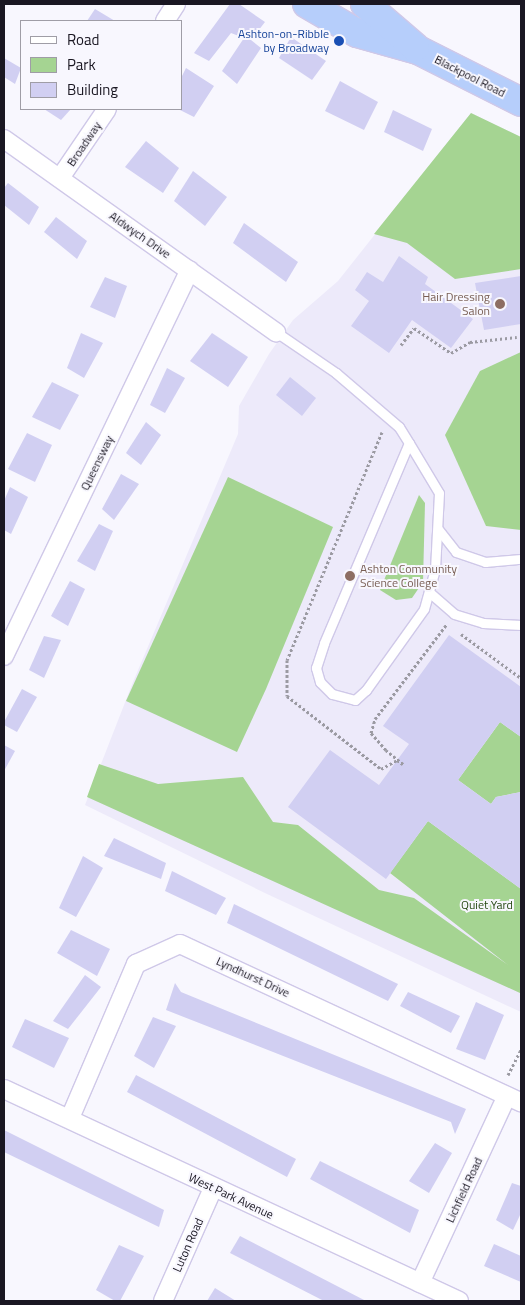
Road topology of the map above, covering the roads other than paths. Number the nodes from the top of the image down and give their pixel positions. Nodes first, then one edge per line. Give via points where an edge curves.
1 (176, 4) edge
2 (307, 4) edge
3 (365, 4) edge
4 (166, 20) edge
5 (418, 50) junction
6 (521, 102) edge
7 (106, 110) edge
8 (4, 139) edge
9 (60, 178) junction
10 (190, 270) junction
11 (276, 332) joint
12 (409, 443) junction
13 (438, 529) junction
14 (521, 559) edge
15 (429, 592) junction
16 (521, 625) edge
17 (4, 656) edge
18 (4, 1089) edge
19 (509, 1097) edge
20 (70, 1118) junction
21 (213, 1188) junction
22 (420, 1283) junction
23 (164, 1301) edge
24 (459, 1301) edge

1 - 4 street
2 - 5 highway, Blackpool Road via 357,33
3 - 5 highway, Blackpool Road
5 - 6 highway, Blackpool Road
7 - 9 street, Broadway
8 - 9 street, Aldwych Drive
9 - 10 street, Aldwych Drive
10 - 11 street, Aldwych Drive
10 - 17 street, Queensway
11 - 12 lane via 336,373 399,427
12 - 13 lane via 439,493
12 - 15 lane via 324,643 316,668 320,682 332,694 355,700 366,690 424,609
13 - 14 lane via 456,552 485,562
13 - 15 lane via 435,569
15 - 16 lane via 454,614 483,623
18 - 20 street, West Park Avenue
19 - 20 street, Lyndhurst Drive via 180,944 136,964
19 - 22 street, Lichfield Road
20 - 21 street, West Park Avenue
21 - 22 street, West Park Avenue
21 - 23 street, Luton Road
22 - 24 street, West Park Avenue

